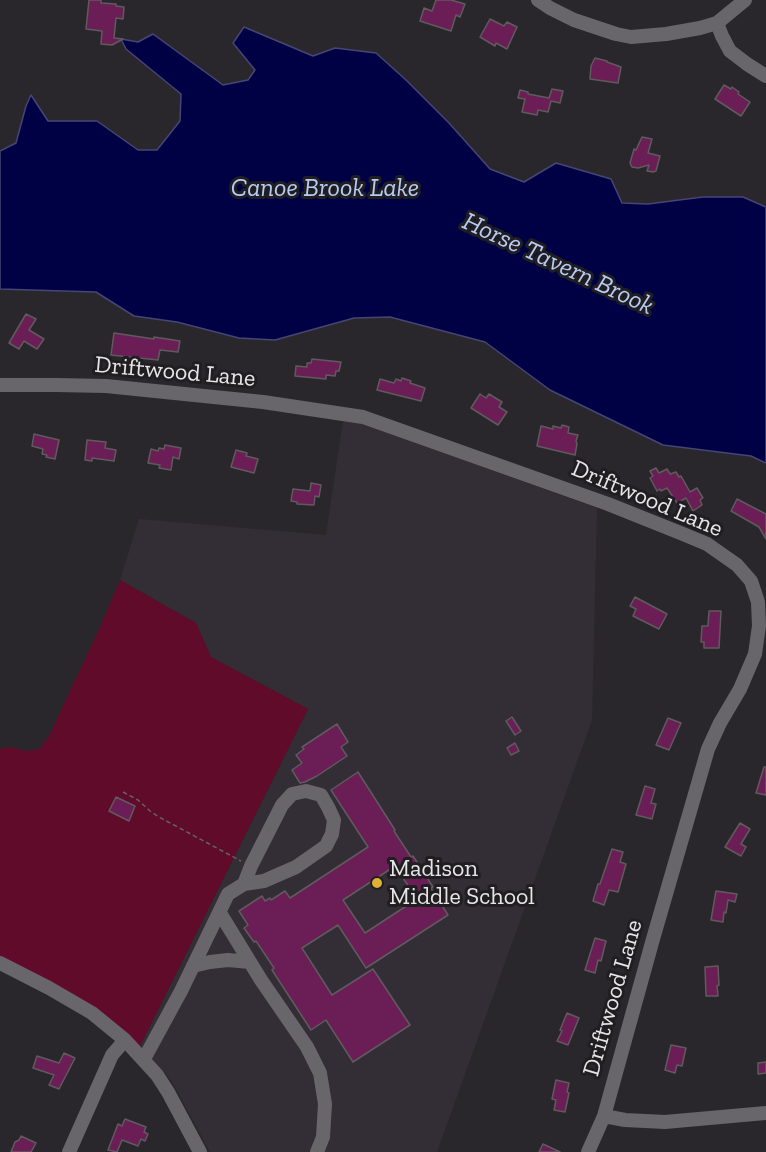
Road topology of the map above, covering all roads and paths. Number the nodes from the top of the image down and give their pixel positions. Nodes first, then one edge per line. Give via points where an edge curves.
1 (538, 0) edge
2 (745, 0) edge
3 (717, 22) junction
4 (766, 76) edge
5 (0, 385) edge
6 (123, 792) dead end
7 (251, 866) junction
8 (244, 884) junction
9 (220, 913) junction
10 (250, 962) junction
11 (0, 963) edge
12 (193, 966) junction
13 (125, 1040) junction
14 (144, 1059) junction
15 (766, 1113) edge
16 (604, 1116) junction
17 (69, 1152) edge
18 (200, 1152) edge
19 (317, 1152) edge
20 (588, 1152) edge

1 - 3 street via 574,20 631,37 666,34
2 - 3 street
3 - 4 street via 730,51
5 - 16 street, Driftwood Lane via 106,386 363,417 691,537 737,565 752,581 759,626 755,654 708,749
6 - 7 path via 159,817
7 - 8 street
7 - 8 street via 282,805 292,794 306,791 321,795 334,820 333,834 326,846 296,867 264,881
8 - 9 street via 228,894
9 - 10 street
9 - 12 street
10 - 12 street via 228,960
10 - 19 street via 320,1073 325,1104 323,1137
11 - 13 street via 92,1013
12 - 14 street
13 - 14 street
13 - 17 street via 112,1055
14 - 18 street via 168,1092
15 - 16 street via 664,1122
16 - 20 street, Driftwood Lane

